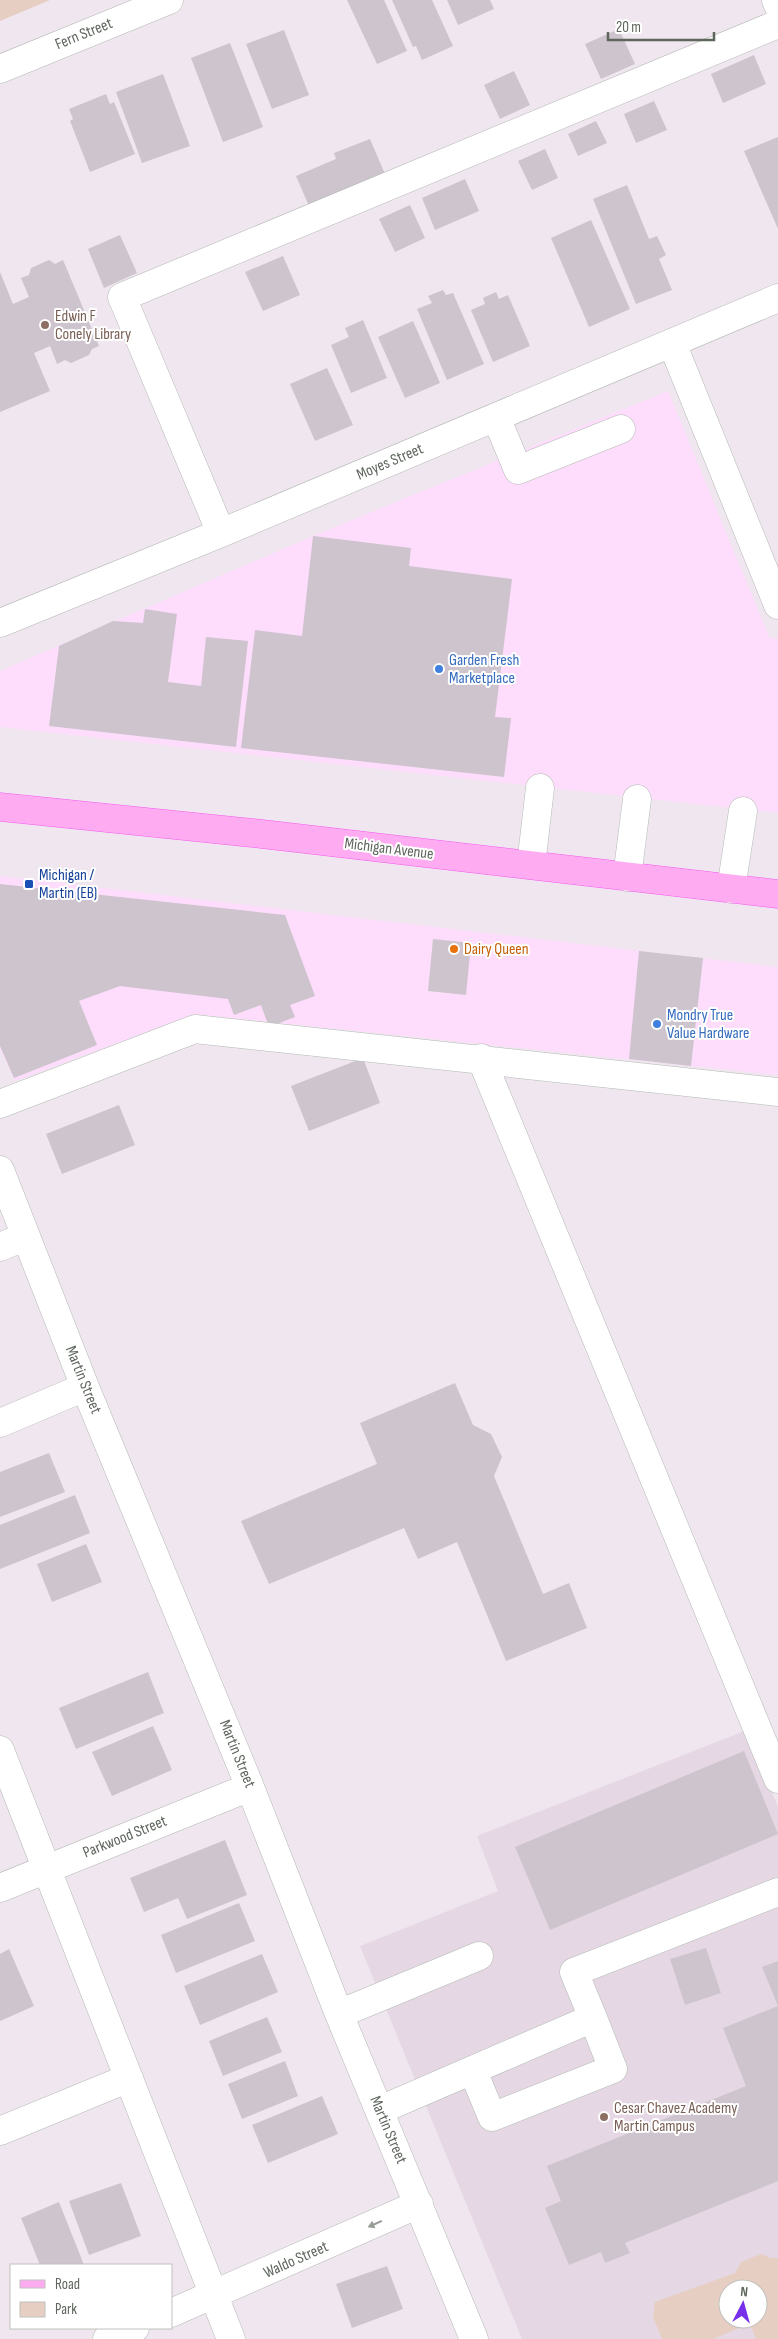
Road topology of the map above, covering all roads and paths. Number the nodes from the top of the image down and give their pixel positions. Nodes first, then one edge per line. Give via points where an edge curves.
1 (169, 0) edge
2 (776, 0) edge
3 (778, 5) edge
4 (778, 24) edge
5 (0, 69) edge
6 (778, 298) edge
7 (672, 343) junction
8 (496, 417) junction
9 (621, 429) dead end
10 (220, 533) junction
11 (778, 605) edge
12 (0, 622) edge
13 (540, 788) dead end
14 (637, 799) dead end
15 (0, 807) edge
16 (742, 811) dead end
17 (531, 866) junction
18 (627, 877) junction
19 (731, 889) junction
20 (778, 894) edge
21 (480, 1058) junction
22 (778, 1092) edge
23 (0, 1104) edge
24 (0, 1170) edge
25 (26, 1236) junction
26 (0, 1247) edge
27 (85, 1387) junction
28 (0, 1423) edge
29 (0, 1750) edge
30 (778, 1779) edge
31 (250, 1787) junction
32 (47, 1869) junction
33 (0, 1888) edge
34 (778, 1892) edge
35 (478, 1956) dead end
36 (339, 2014) junction
37 (593, 2018) junction
38 (473, 2071) junction
39 (129, 2078) junction
40 (380, 2110) junction
41 (0, 2131) edge
42 (419, 2204) junction
43 (214, 2296) junction
44 (172, 2313) edge
45 (132, 2329) edge
46 (107, 2339) edge
47 (231, 2339) edge
48 (474, 2339) edge

1 - 5 street, Fern Street
2 - 3 street
4 - 10 street via 122,297
6 - 7 street, Moyes Street
7 - 8 street, Moyes Street
7 - 11 street
8 - 9 street via 518,470
8 - 10 street, Moyes Street
10 - 12 street, Moyes Street
13 - 17 street
14 - 18 street
15 - 17 main road, Michigan Avenue
16 - 19 street
17 - 18 main road, Michigan Avenue
18 - 19 main road, Michigan Avenue
19 - 20 main road, Michigan Avenue
21 - 22 street
21 - 23 street via 195,1029
21 - 30 street
24 - 25 street, Martin Street
25 - 26 street
25 - 27 street, Martin Street
27 - 28 street
27 - 31 street, Martin Street
29 - 32 street
31 - 32 street, Parkwood Street
31 - 36 street, Martin Street
32 - 33 street, Parkwood Street
32 - 39 street
34 - 37 street via 574,1972
35 - 36 street
36 - 40 street, Martin Street
37 - 38 street
37 - 38 street via 613,2069 492,2117
38 - 40 street
39 - 41 street
39 - 43 street
40 - 42 street, Martin Street
42 -> 43 street, Waldo Street
42 - 48 street, Martin Street
43 - 44 street, Waldo Street
43 - 47 street
45 - 46 street

